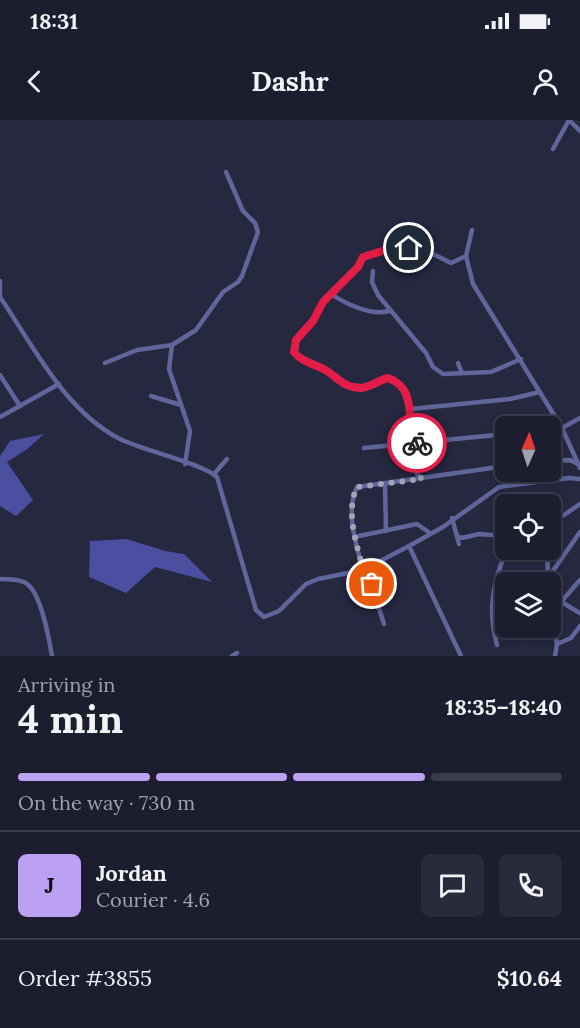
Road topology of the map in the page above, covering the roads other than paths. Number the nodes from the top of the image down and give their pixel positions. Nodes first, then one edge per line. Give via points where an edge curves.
1 (569, 120) edge
2 (580, 131) edge
3 (553, 149) dead end
4 (226, 172) dead end
5 (472, 230) dead end
6 (466, 256) junction
7 (373, 271) dead end
8 (0, 281) edge
9 (331, 294) junction
10 (0, 296) edge
11 (389, 311) junction
12 (172, 345) junction
13 (521, 359) junction
14 (105, 363) dead end
15 (458, 363) dead end
16 (462, 373) junction
17 (0, 375) edge
18 (59, 384) junction
19 (540, 392) junction
20 (151, 396) dead end
21 (181, 405) junction
22 (20, 406) junction
23 (411, 409) junction
24 (0, 417) edge
25 (580, 418) edge
26 (562, 428) junction
27 (495, 435) edge
28 (415, 443) junction
29 (364, 448) dead end
30 (227, 459) dead end
31 (561, 460) edge
32 (185, 464) junction
33 (579, 465) edge
34 (495, 468) edge
35 (214, 474) junction
36 (422, 479) junction
37 (580, 479) edge
38 (385, 483) junction
39 (580, 504) edge
40 (561, 517) edge
41 (452, 518) junction
42 (386, 531) junction
43 (580, 531) edge
44 (430, 533) junction
45 (495, 535) edge
46 (457, 536) junction
47 (354, 537) junction
48 (459, 544) dead end
49 (410, 546) junction
50 (503, 560) edge
51 (365, 569) junction
52 (553, 572) edge
53 (0, 579) edge
54 (580, 580) edge
55 (561, 602) joint
56 (580, 614) edge
57 (384, 624) dead end
58 (580, 626) edge
59 (555, 638) edge
60 (557, 644) junction
61 (497, 645) dead end
62 (52, 656) edge
63 (461, 656) edge
64 (555, 656) edge

1 - 2 street
1 - 3 street
4 - 12 street via 243,211 257,227 257,240 238,282 223,292 196,330
5 - 6 street
6 - 9 street via 451,264 409,248 367,254
6 - 13 street via 478,295
7 - 11 street via 372,282
8 - 10 street
9 - 11 street via 352,306
9 - 23 street via 296,340 294,352 347,386 369,387 388,378 397,381 408,394
10 - 18 street
11 - 16 street via 426,353 433,367 443,374
12 - 14 street via 137,350
12 - 21 street via 169,369
13 - 16 street via 491,372
13 - 19 street
15 - 16 street
17 - 22 street
18 - 22 street
18 - 32 street via 76,406 108,432
19 - 23 street via 510,399
19 - 26 street
20 - 21 street
21 - 32 street via 190,431
22 - 24 street
23 - 28 street
25 - 26 street
26 - 33 street
27 - 28 street
28 - 29 street
28 - 36 street via 417,474
30 - 35 street
31 - 33 street
32 - 35 street
34 - 36 street
35 - 51 street via 222,489 256,610 264,617 270,617 288,603 306,584
36 - 38 street
37 - 41 street via 499,487
38 - 42 street
38 - 47 street via 357,487 351,498
39 - 40 street
41 - 44 street
41 - 46 street
42 - 44 street via 417,524
42 - 47 street
43 - 52 street
44 - 49 street
45 - 46 street
46 - 48 street
47 - 51 street
49 - 51 street
49 - 63 street
50 - 61 street via 490,601
51 - 57 street
53 - 62 street via 24,582 34,592
54 - 55 street
55 - 56 street
58 - 60 street via 571,638
59 - 60 street
60 - 64 street

